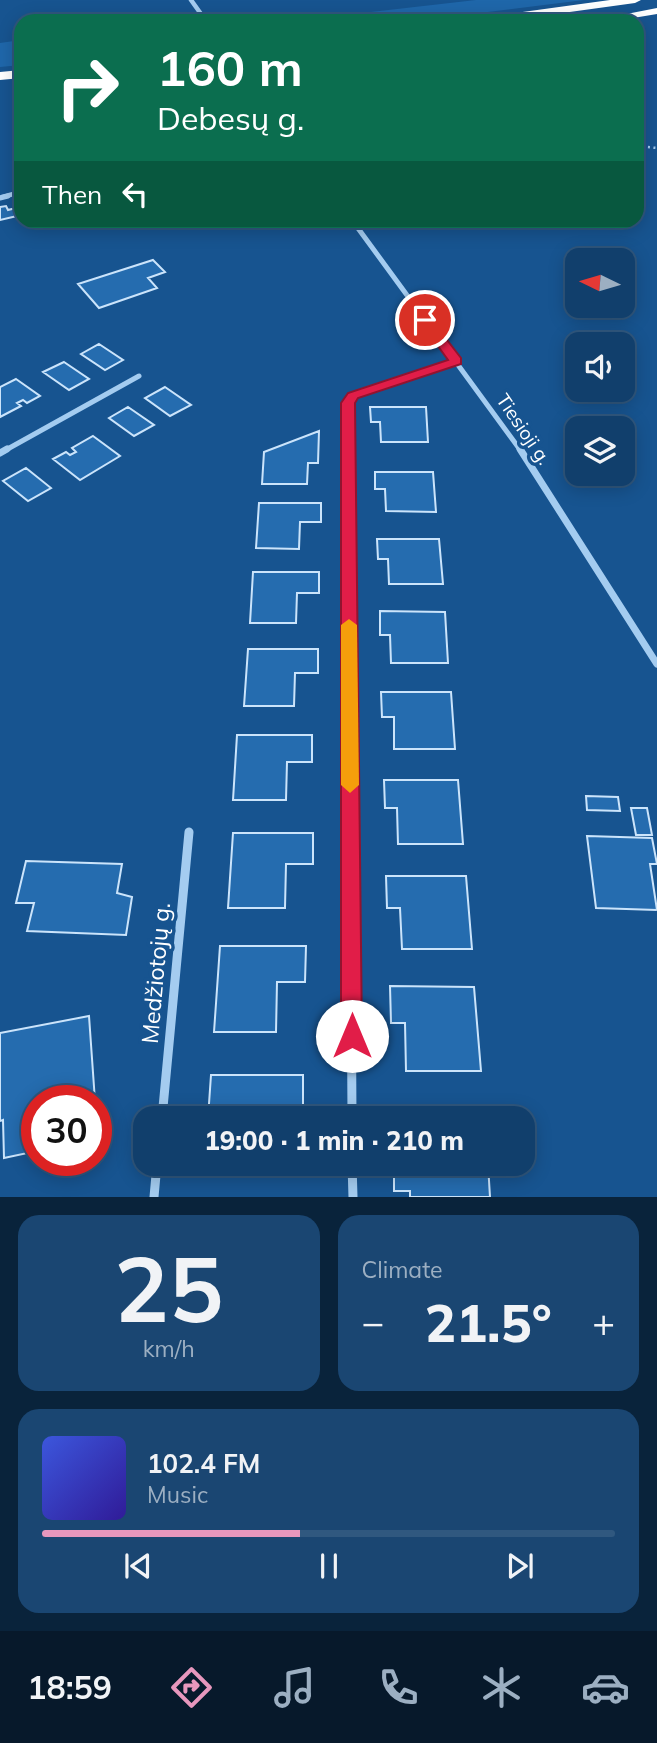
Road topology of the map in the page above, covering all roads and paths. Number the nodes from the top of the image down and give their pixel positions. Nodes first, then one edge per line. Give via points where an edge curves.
1 (635, 0) edge
2 (657, 11) edge
3 (532, 14) edge
4 (636, 14) edge
5 (358, 228) edge
6 (456, 361) junction
7 (139, 376) dead end
8 (0, 453) edge
9 (657, 664) edge
10 (189, 832) dead end
11 (163, 1106) edge
12 (352, 1106) edge
13 (157, 1176) edge
14 (352, 1176) edge
15 (154, 1197) edge
16 (353, 1197) edge

1 - 3 highway
2 - 4 highway
5 - 6 street, Tiesioji g.
6 - 9 street, Tiesioji g. via 495,412
6 - 12 street via 353,396 348,403
7 - 8 street
10 - 11 street, Medžiotojų g.
13 - 15 street
14 - 16 street

